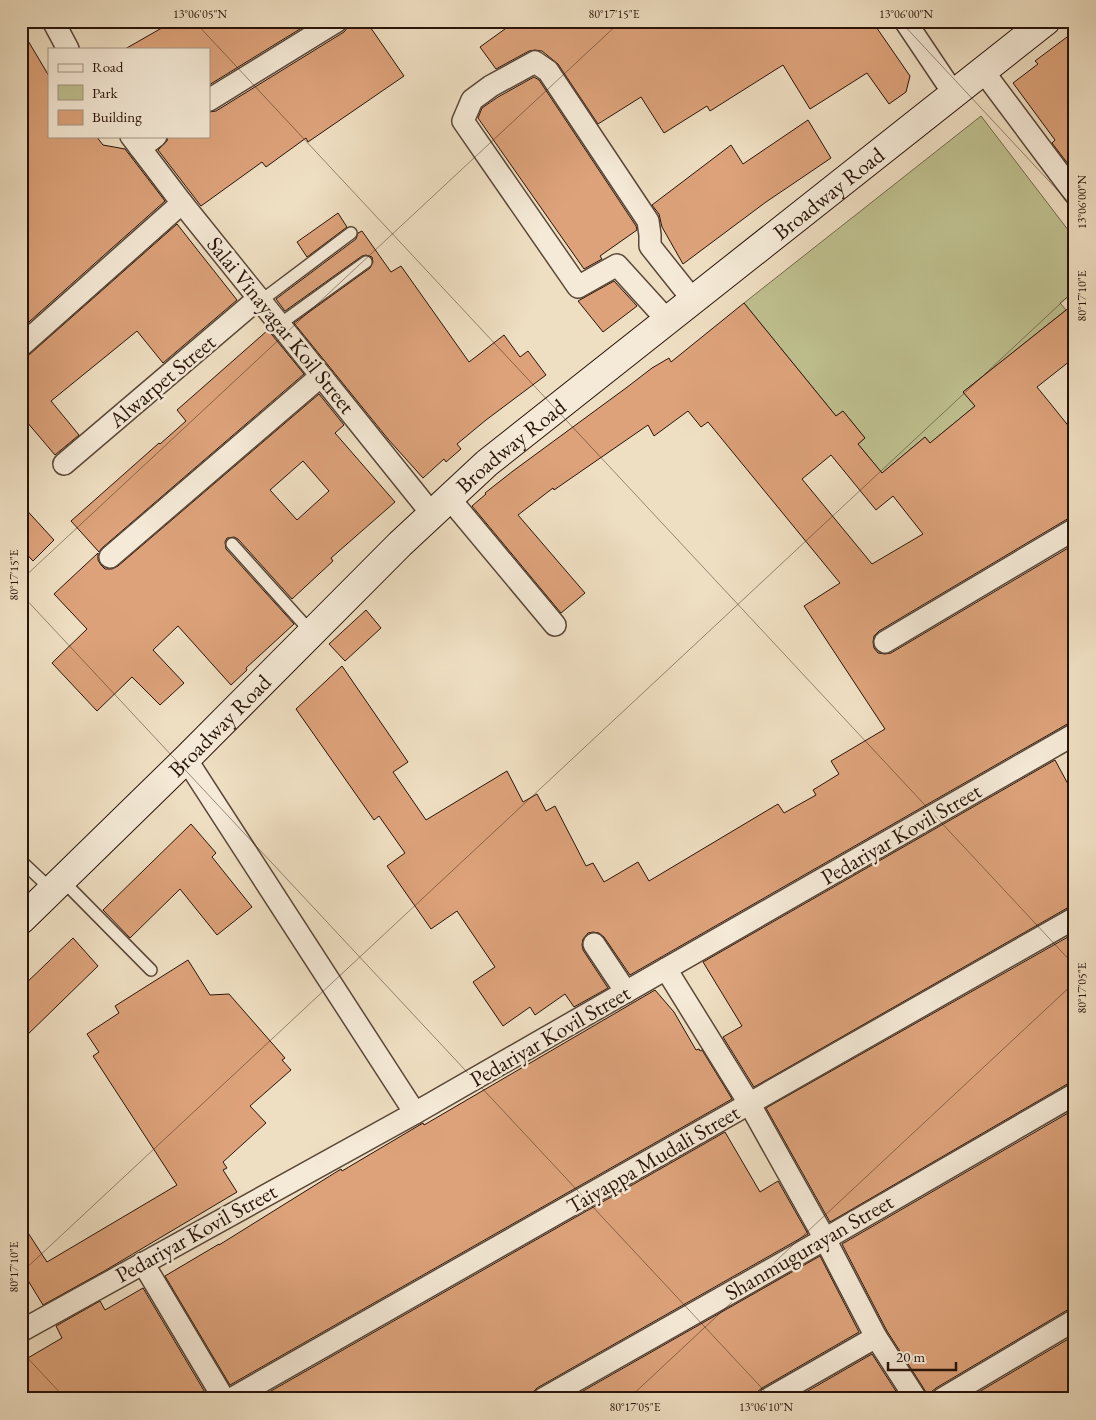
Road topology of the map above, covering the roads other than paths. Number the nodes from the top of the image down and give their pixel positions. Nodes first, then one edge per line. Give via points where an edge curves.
1 (53, 21) edge
2 (337, 21) edge
3 (905, 21) edge
4 (1046, 21) edge
5 (67, 48) edge
6 (982, 71) junction
7 (954, 94) junction
8 (210, 99) edge
9 (142, 140) edge
10 (1075, 194) edge
11 (182, 203) junction
12 (351, 233) dead end
13 (366, 262) dead end
14 (261, 299) junction
15 (693, 300) junction
16 (667, 320) junction
17 (280, 324) junction
18 (21, 346) edge
19 (321, 376) junction
20 (64, 464) dead end
21 (440, 506) junction
22 (1075, 529) edge
23 (232, 544) dead end
24 (110, 557) dead end
25 (555, 625) dead end
26 (312, 633) junction
27 (886, 642) dead end
28 (1073, 739) edge
29 (186, 759) junction
30 (21, 860) edge
31 (57, 885) junction
32 (1075, 918) edge
33 (21, 920) edge
34 (594, 944) dead end
35 (666, 969) junction
36 (151, 970) dead end
37 (626, 992) junction
38 (1075, 1094) edge
39 (749, 1103) junction
40 (415, 1113) junction
41 (824, 1239) junction
42 (143, 1262) junction
43 (1075, 1320) edge
44 (21, 1331) edge
45 (876, 1337) junction
46 (224, 1399) edge
47 (231, 1399) edge
48 (543, 1399) edge
49 (768, 1399) edge
50 (916, 1399) edge
51 (942, 1399) edge

1 - 5 street
2 - 8 street
3 - 7 street
4 - 6 main road, Broadway Road
6 - 7 main road, Broadway Road
6 - 10 street
7 - 15 main road, Broadway Road
9 - 11 street, Salai Vinayagar Koil Street
11 - 14 street, Salai Vinayagar Koil Street
11 - 18 street
12 - 14 lane
13 - 17 lane
14 - 17 street, Salai Vinayagar Koil Street
14 - 20 street, Alwarpet Street
15 - 16 main road, Broadway Road
15 - 16 street via 650,246 648,221 548,71 535,62 472,100 463,121 578,287 617,265
16 - 21 main road, Broadway Road via 538,422
17 - 19 street, Salai Vinayagar Koil Street
19 - 21 street, Salai Vinayagar Koil Street
19 - 24 street
21 - 25 street, Salai Vinayagar Koil Street
21 - 26 main road, Broadway Road
22 - 27 street
23 - 26 lane
26 - 29 main road, Broadway Road
28 - 35 street, Pedariyar Kovil Street
29 - 31 main road, Broadway Road
29 - 40 street
30 - 31 lane
31 - 33 main road, Broadway Road
31 - 36 lane
32 - 39 street, Taiyappa Mudali Street
34 - 37 street
35 - 37 street, Pedariyar Kovil Street
35 - 39 street
37 - 40 street, Pedariyar Kovil Street
38 - 41 street, Shanmugurayan Street
39 - 41 street
39 - 47 street, Taiyappa Mudali Street
40 - 42 street, Pedariyar Kovil Street
41 - 45 street
41 - 48 street, Shanmugurayan Street
42 - 44 street, Pedariyar Kovil Street
42 - 46 street
43 - 51 street
45 - 49 street
45 - 50 street

